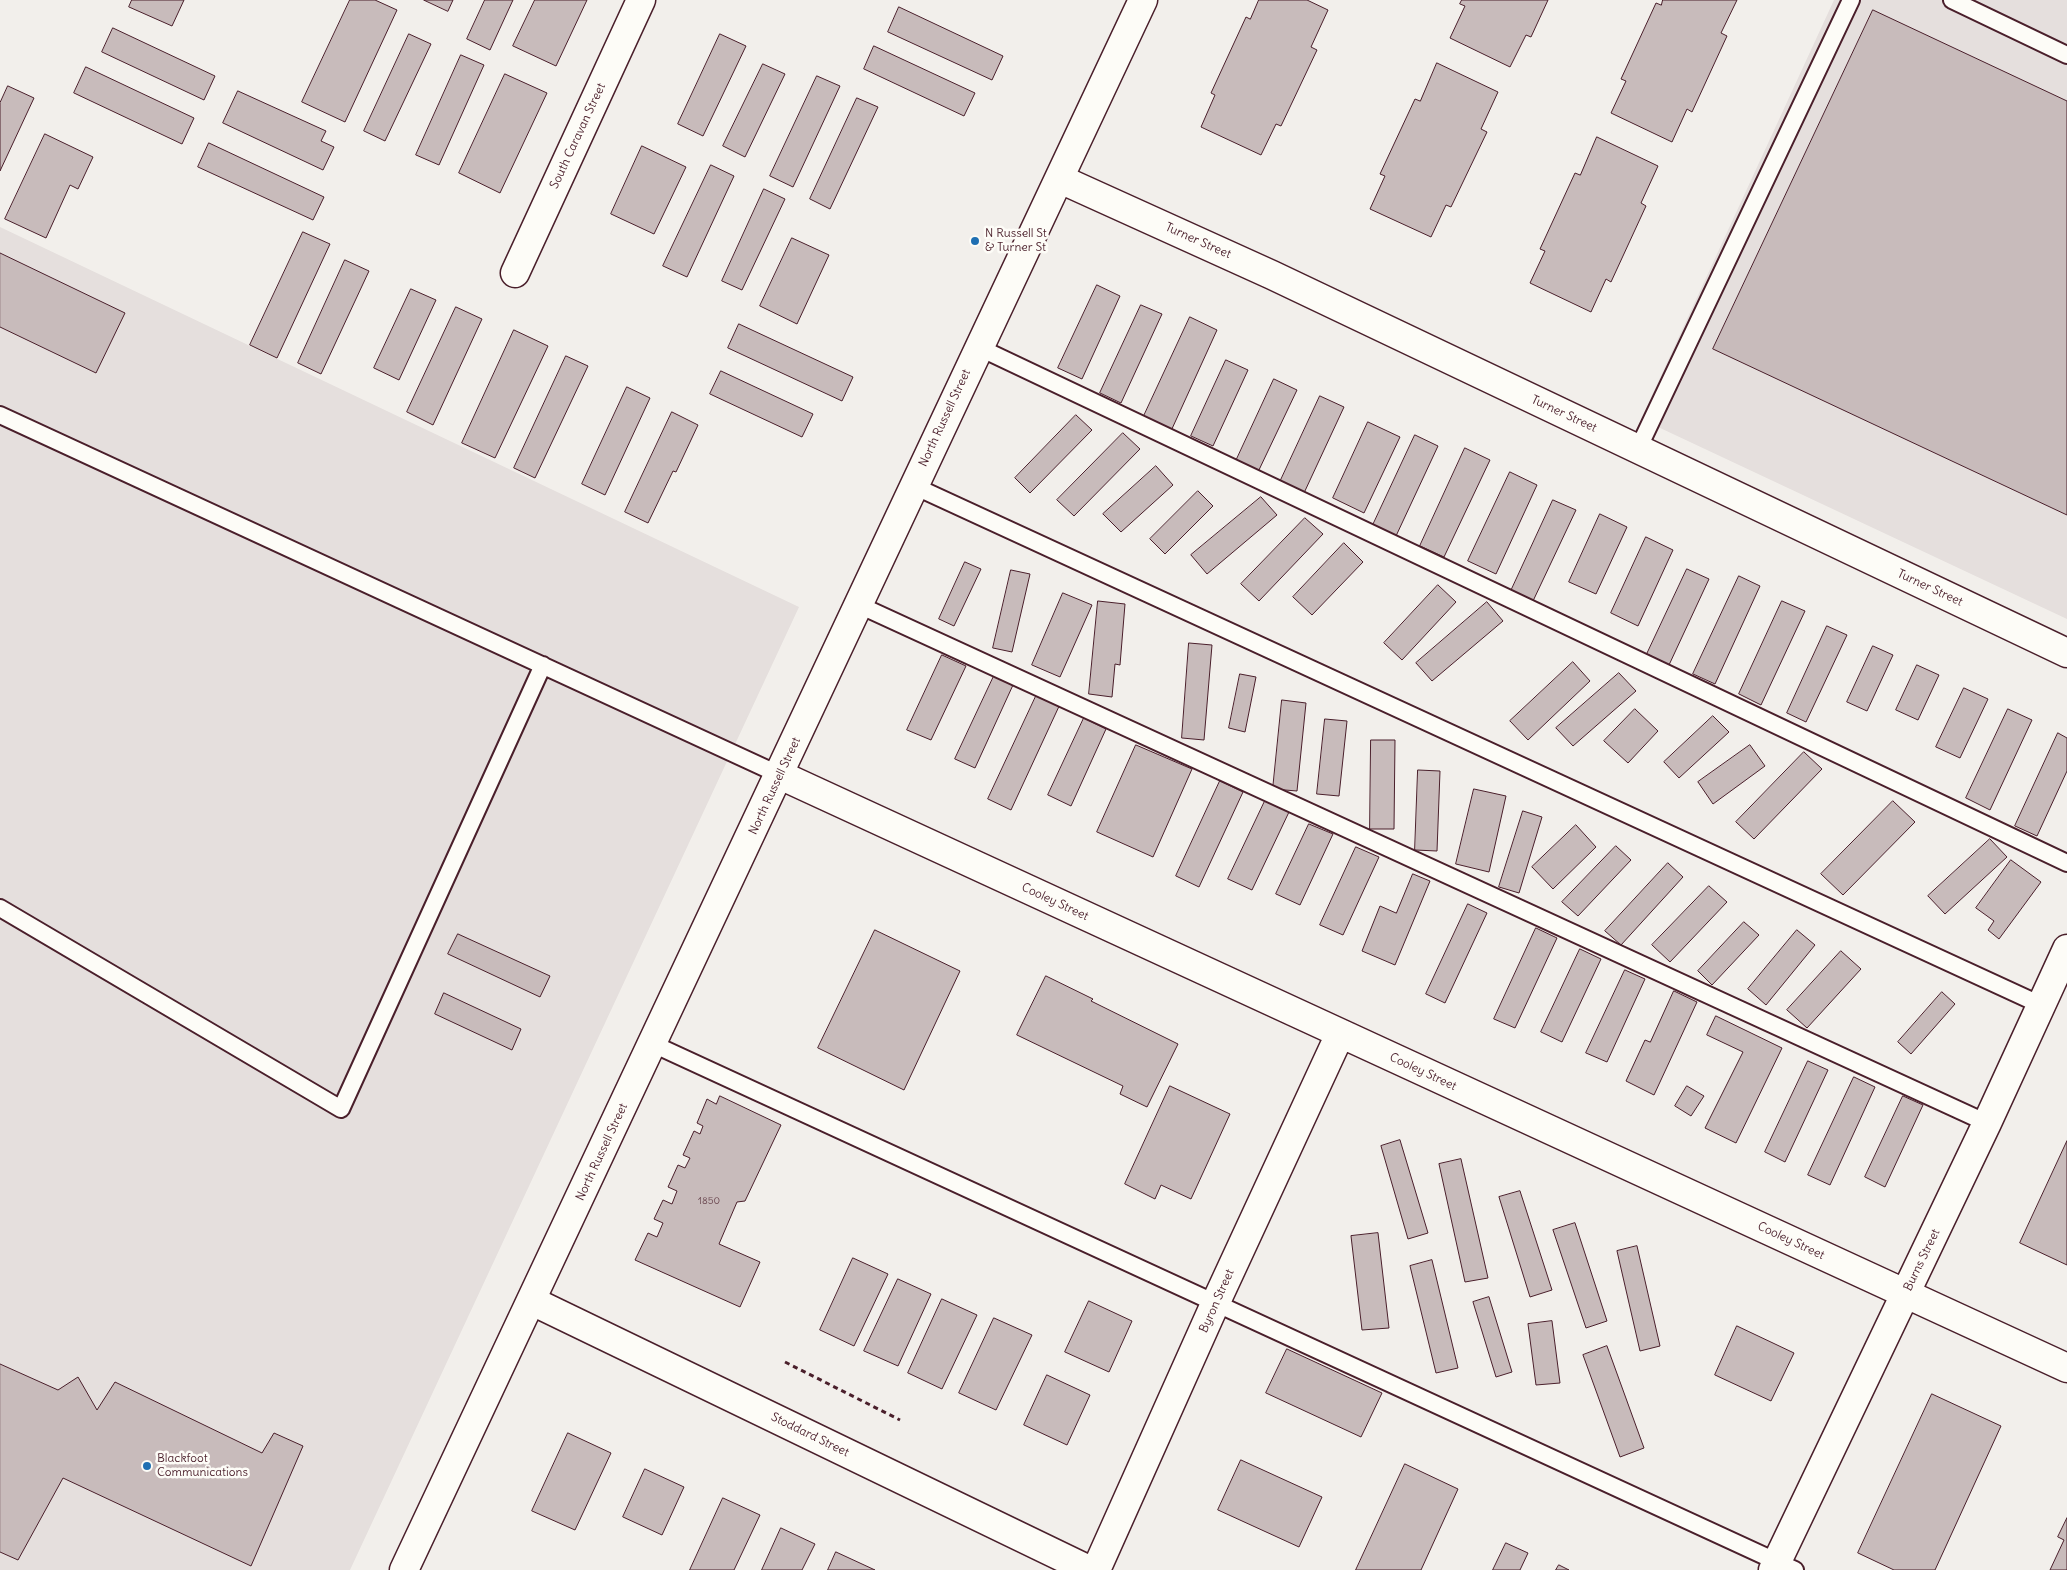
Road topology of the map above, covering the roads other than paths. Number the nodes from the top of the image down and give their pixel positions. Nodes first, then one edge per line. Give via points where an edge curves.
1 (641, 0) edge
2 (1143, 0) edge
3 (1851, 0) edge
4 (1952, 0) edge
5 (2067, 55) edge
6 (1060, 179) junction
7 (515, 273) dead end
8 (978, 347) junction
9 (0, 415) edge
10 (1638, 449) junction
11 (914, 486) junction
12 (859, 606) junction
13 (2067, 653) edge
14 (543, 665) junction
15 (780, 774) junction
16 (2067, 864) edge
17 (0, 908) edge
18 (2067, 949) edge
19 (2041, 1005) junction
20 (1340, 1034) junction
21 (653, 1044) junction
22 (1988, 1123) junction
23 (1906, 1294) junction
24 (532, 1301) junction
25 (1215, 1304) junction
26 (2067, 1368) edge
27 (1782, 1567) edge
28 (404, 1570) edge
29 (1089, 1570) edge
30 (1096, 1570) edge

1 - 7 street, South Caravan Street
2 - 6 street, North Russell Street
3 - 10 lane
4 - 5 lane
6 - 8 street, North Russell Street
6 - 10 street, Turner Street via 1272,275
8 - 11 street, North Russell Street
8 - 16 lane
9 - 14 lane
10 - 13 street, Turner Street
11 - 12 street, North Russell Street
11 - 19 lane
12 - 15 street, North Russell Street
12 - 22 lane
14 - 15 lane
14 - 17 lane via 341,1109
15 - 20 street, Cooley Street
15 - 21 street, North Russell Street
18 - 19 street, Burns Street
19 - 22 street, Burns Street
20 - 23 street, Cooley Street
20 - 25 street, Byron Street
21 - 24 street, North Russell Street
21 - 25 lane
22 - 23 street, Burns Street
23 - 26 street, Cooley Street
23 - 27 street, Burns Street
24 - 28 street, North Russell Street
24 - 29 street, Stoddard Street
25 - 27 lane
25 - 30 street, Byron Street

